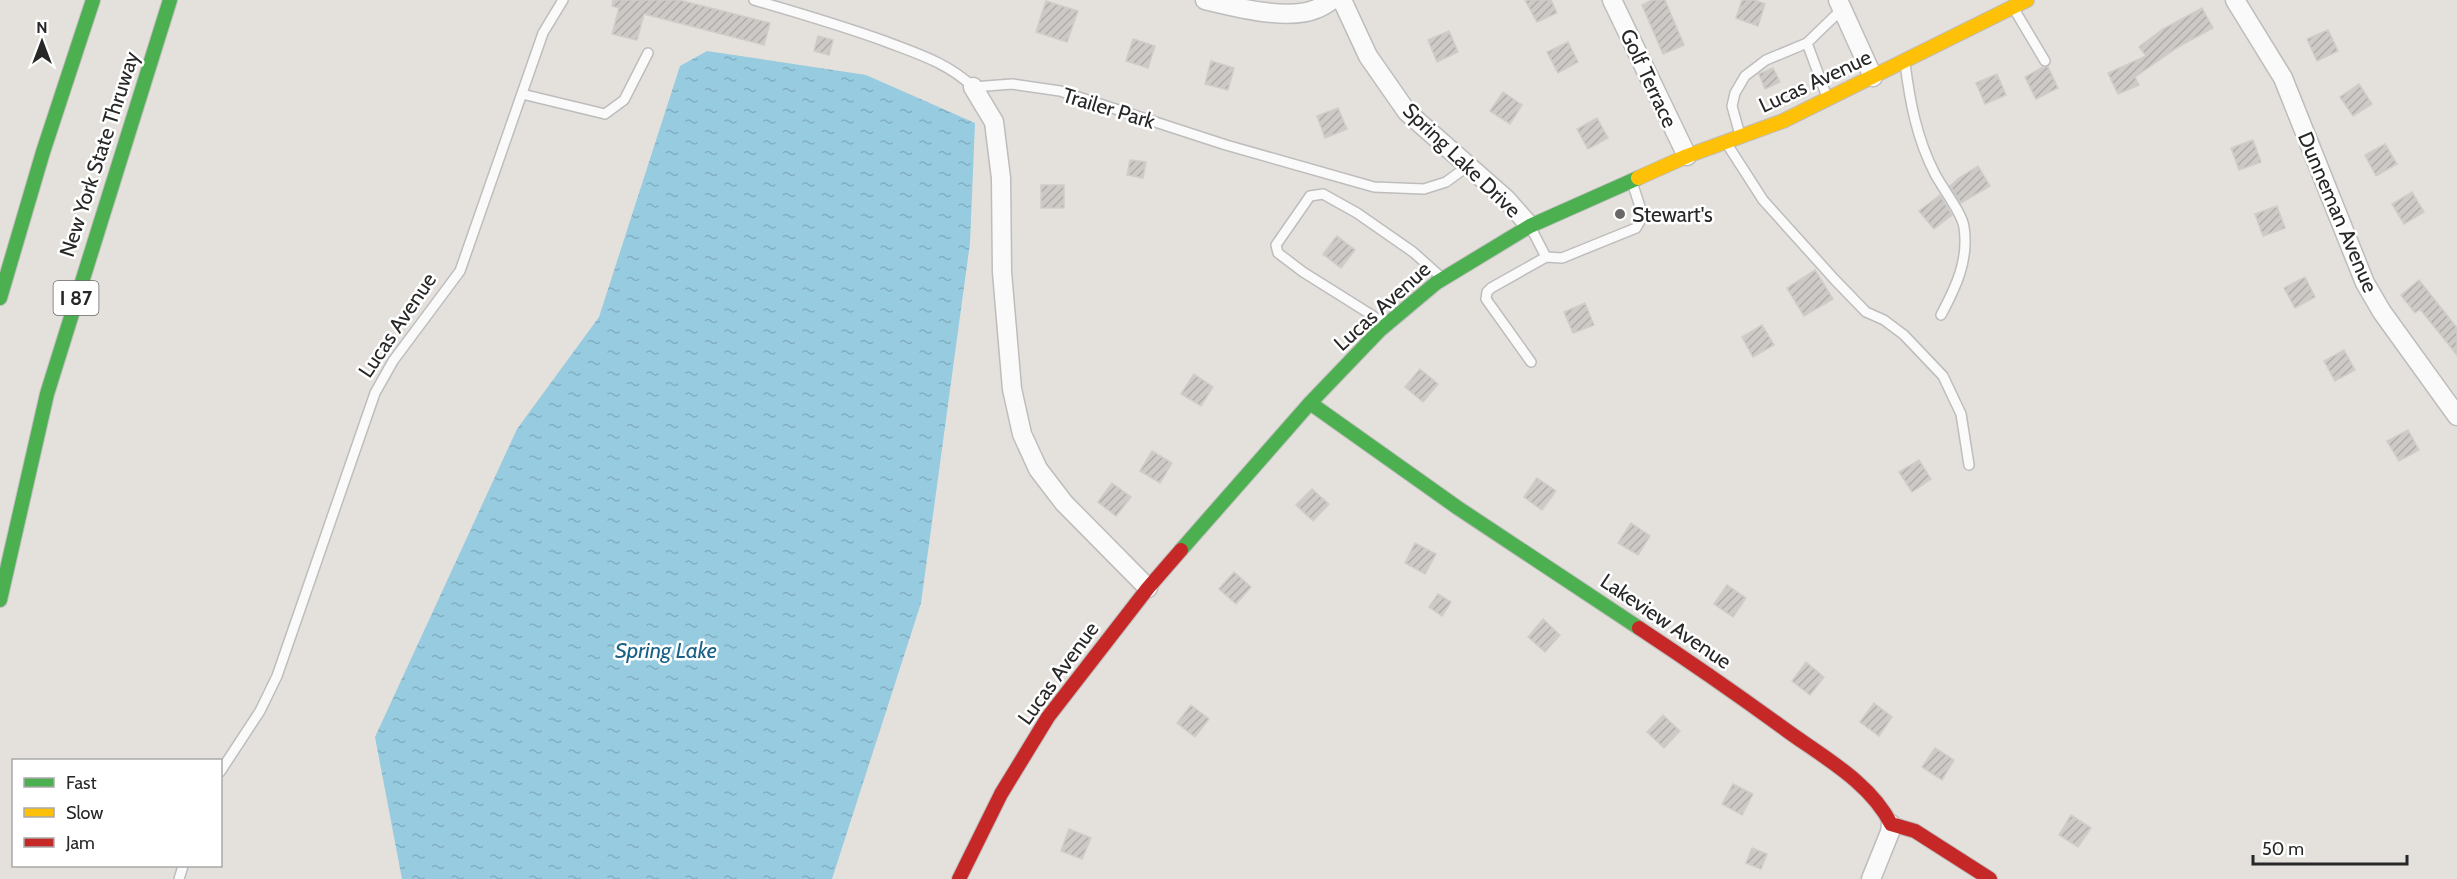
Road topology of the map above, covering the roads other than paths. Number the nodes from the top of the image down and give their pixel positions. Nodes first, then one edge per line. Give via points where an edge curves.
1 (93, 0) edge
2 (170, 0) edge
3 (563, 0) edge
4 (754, 0) edge
5 (1205, 0) edge
6 (1332, 0) edge
7 (1342, 0) edge
8 (1612, 0) edge
9 (2027, 0) edge
10 (2235, 0) edge
11 (1840, 4) edge
12 (2013, 7) junction
13 (1807, 44) junction
14 (648, 53) dead end
15 (1905, 61) junction
16 (2045, 61) dead end
17 (1873, 77) junction
18 (973, 87) junction
19 (522, 94) junction
20 (1828, 99) junction
21 (1740, 137) junction
22 (1725, 142) junction
23 (1687, 156) junction
24 (1468, 166) junction
25 (1632, 181) junction
26 (1530, 226) junction
27 (1546, 257) junction
28 (1442, 279) junction
29 (0, 298) edge
30 (1941, 315) dead end
31 (1387, 324) junction
32 (1531, 362) dead end
33 (1310, 403) junction
34 (2457, 416) edge
35 (1969, 465) dead end
36 (1148, 588) junction
37 (0, 600) edge
38 (222, 769) edge
39 (1891, 824) junction
40 (958, 879) edge
41 (1872, 879) edge
42 (1990, 879) edge

1 - 29 main road
2 - 37 main road, New York State Thruway / I 87 via 47,394
3 - 19 lane, Lucas Avenue via 543,33
4 - 18 lane via 832,22 938,61
5 - 6 street via 1246,10 1291,13 1314,10
7 - 24 street, Spring Lake Drive via 1368,56 1407,112
8 - 23 street, Golf Terrace
9 - 12 main road, Lucas Avenue
10 - 34 street, Dunneman Avenue via 2283,78 2365,284
11 - 13 lane
11 - 17 street
12 - 15 main road, Lucas Avenue
12 - 16 lane
13 - 20 lane
13 - 21 lane via 1766,60 1745,76 1732,106
14 - 19 lane via 624,100 605,114
15 - 17 main road, Lucas Avenue
15 - 30 lane via 1916,129 1964,225 1959,280
17 - 20 main road, Lucas Avenue
18 - 24 lane, Trailer Park via 1012,84 1060,91 1226,145 1374,187 1424,189 1446,182
18 - 36 street via 994,122 1001,178 1002,272 1012,389 1022,434 1038,469 1064,503
19 - 38 lane, Lucas Avenue via 460,271 393,361 375,393 277,676 260,711
20 - 21 main road, Lucas Avenue
21 - 22 main road, Lucas Avenue
22 - 23 main road, Lucas Avenue
22 - 35 lane via 1763,200 1835,280 1866,312 1904,335 1943,376 1962,414
23 - 25 main road, Lucas Avenue
24 - 26 street, Spring Lake Drive
25 - 26 main road, Lucas Avenue
25 - 27 lane via 1644,216 1636,228 1562,258
26 - 27 lane
26 - 28 main road, Lucas Avenue
27 - 32 lane via 1487,292 1486,299
28 - 31 main road, Lucas Avenue
28 - 31 lane via 1413,252 1357,213 1323,194 1310,196 1276,244 1278,253
31 - 33 main road, Lucas Avenue
33 - 36 main road, Lucas Avenue
33 - 39 main road, Lakeview Avenue via 1458,508 1700,668 1855,780 1882,806
36 - 40 main road, Lucas Avenue via 1048,717 1001,794
39 - 41 street
39 - 42 main road via 1915,831

